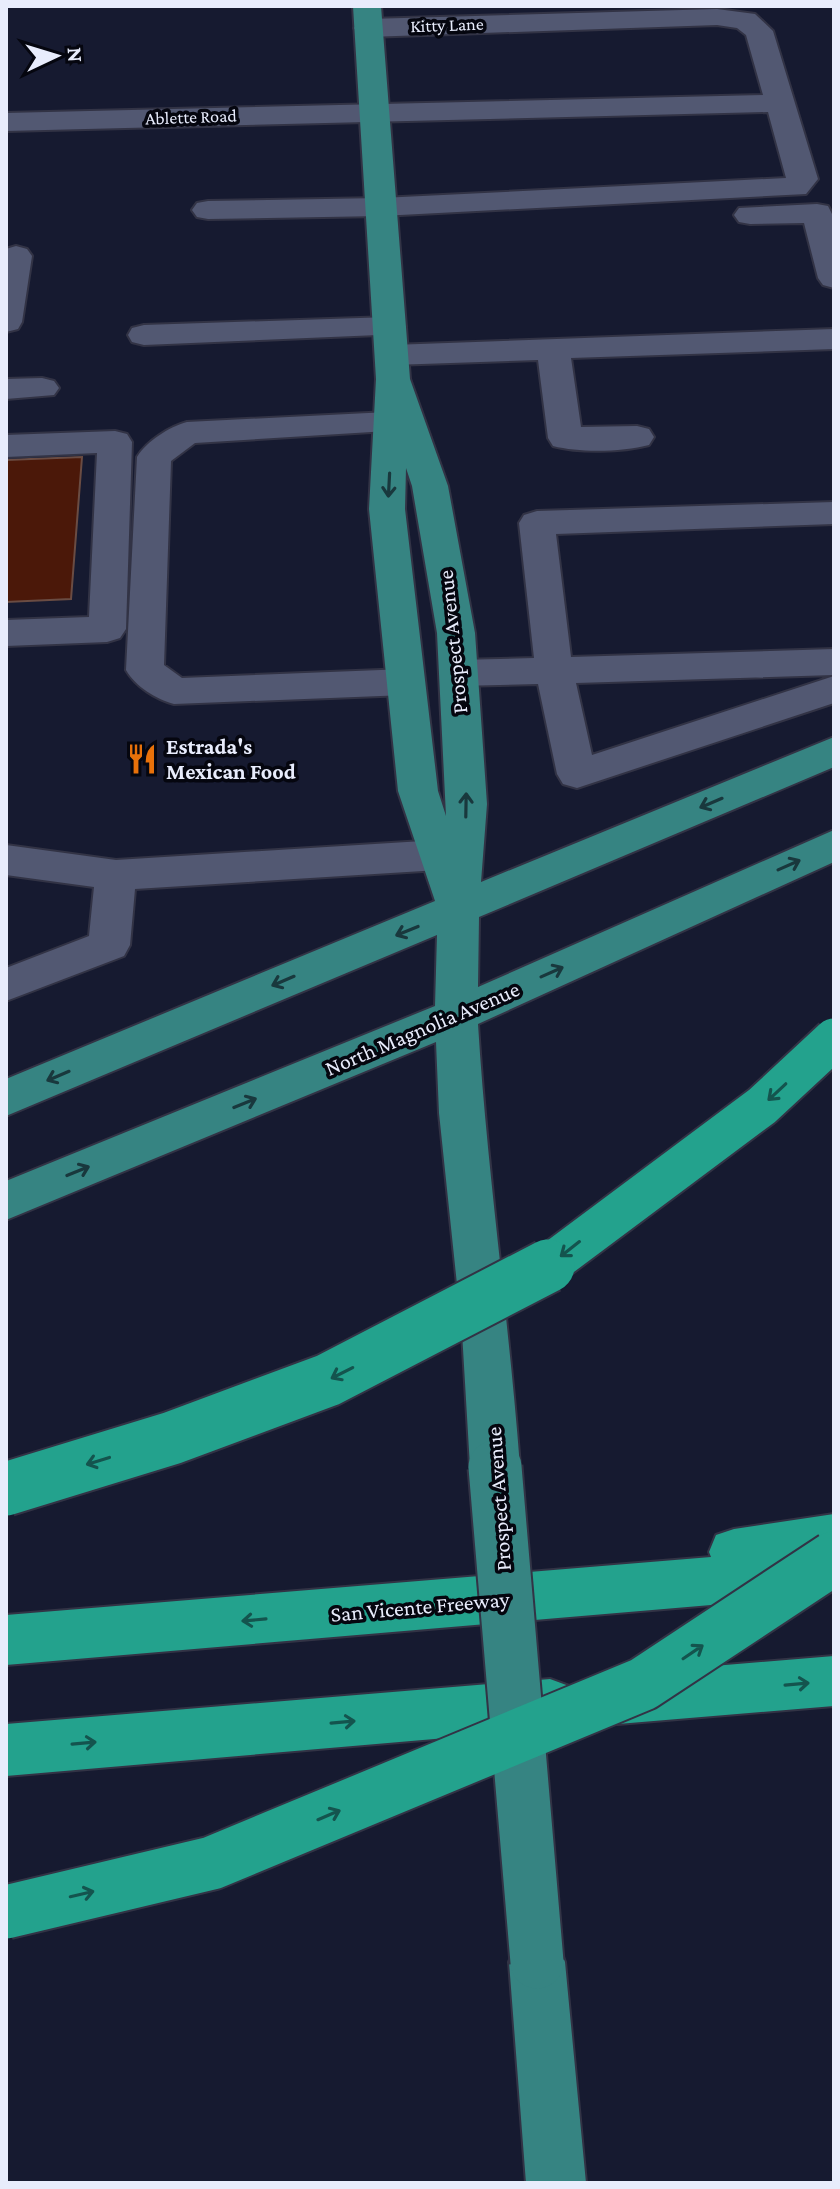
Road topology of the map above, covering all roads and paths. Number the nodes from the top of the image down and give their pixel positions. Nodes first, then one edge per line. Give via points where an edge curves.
1 (368, 17) edge
2 (780, 103) junction
3 (375, 111) junction
4 (6, 122) edge
5 (208, 210) dead end
6 (382, 217) junction
7 (16, 256) dead end
8 (834, 278) edge
9 (6, 322) edge
10 (144, 335) dead end
11 (834, 339) edge
12 (553, 349) junction
13 (392, 354) junction
14 (42, 388) dead end
15 (6, 389) edge
16 (400, 422) junction
17 (637, 437) dead end
18 (6, 446) edge
19 (834, 513) edge
20 (6, 633) edge
21 (834, 662) edge
22 (554, 671) junction
23 (458, 673) junction
24 (406, 682) junction
25 (834, 689) edge
26 (834, 751) edge
27 (834, 845) edge
28 (439, 855) junction
29 (6, 860) edge
30 (116, 875) junction
31 (458, 911) junction
32 (6, 985) edge
33 (456, 1015) junction
34 (834, 1039) edge
35 (6, 1098) edge
36 (6, 1201) edge
37 (6, 1489) edge
38 (834, 1537) edge
39 (834, 1558) edge
40 (834, 1571) edge
41 (324, 1615) junction
42 (6, 1640) edge
43 (834, 1681) edge
44 (6, 1750) edge
45 (6, 1912) edge
46 (556, 2183) edge

1 - 2 street, Kitty Lane via 745,20 759,31
1 - 3 main road, Prospect Avenue
2 - 3 street, Ablette Road
2 - 6 street, Kitty Lane via 803,179 795,187
3 - 4 street, Ablette Road
3 - 6 main road, Prospect Avenue
5 - 6 street
6 - 8 street via 817,213
6 - 13 main road, Prospect Avenue
7 - 9 street
10 - 13 street
11 - 12 street
12 - 13 street
12 - 17 street via 565,438
13 - 16 main road, Prospect Avenue
14 - 15 street
16 - 23 main road, Prospect Avenue via 430,486
16 -> 24 main road, Prospect Avenue via 387,509
16 - 24 street via 187,433 154,457 145,670 174,691
18 - 20 street via 115,442 107,629
19 - 22 street via 537,523
21 - 22 street
22 - 23 street
22 - 25 street via 577,774
31 -> 23 main road, Prospect Avenue via 467,804
24 - 28 main road, Prospect Avenue via 418,791
26 -> 31 main road
33 -> 27 main road, North Magnolia Avenue
28 - 30 street
28 - 31 main road, Prospect Avenue
29 - 30 street
30 - 32 street via 109,945
31 - 33 main road, Prospect Avenue
31 -> 35 main road
36 -> 33 main road, North Magnolia Avenue
33 - 46 main road, Prospect Avenue, bridge
34 -> 37 highway, bridge via 762,1106 546,1268 328,1380 172,1438
38 - 41 highway
45 -> 39 highway, bridge via 212,1863 643,1684
40 - 41 highway, San Vicente Freeway
41 -> 42 highway, San Vicente Freeway
44 -> 43 highway

